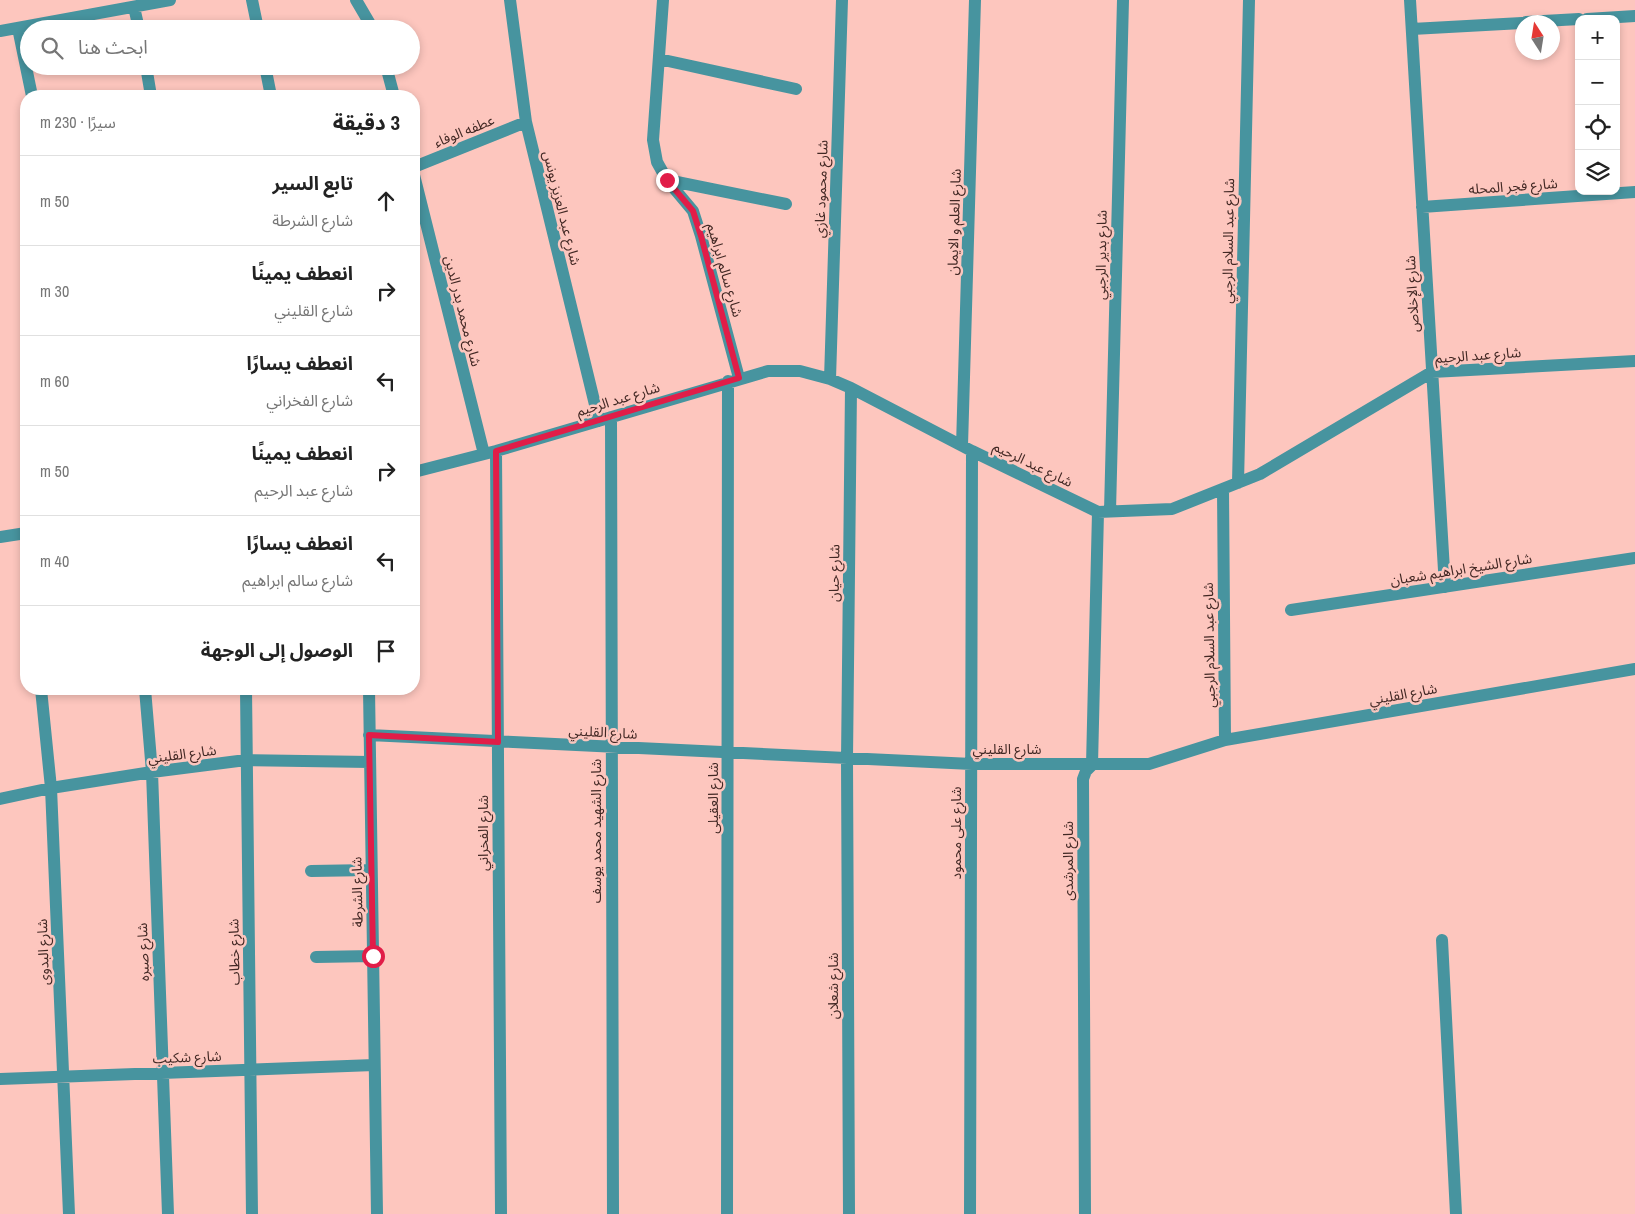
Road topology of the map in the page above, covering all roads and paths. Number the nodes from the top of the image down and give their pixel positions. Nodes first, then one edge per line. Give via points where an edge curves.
1 (170, 0) edge
2 (252, 0) edge
3 (356, 0) edge
4 (510, 0) edge
5 (663, 0) edge
6 (842, 0) edge
7 (975, 0) edge
8 (1123, 0) edge
9 (1249, 0) edge
10 (1410, 0) edge
11 (134, 7) junction
12 (1635, 16) edge
13 (1620, 17) edge
14 (1575, 19) edge
15 (62, 20) edge
16 (136, 20) edge
17 (256, 20) edge
18 (368, 20) edge
19 (1560, 20) edge
20 (1515, 24) edge
21 (18, 28) joint
22 (1412, 30) junction
23 (0, 31) edge
24 (20, 38) edge
25 (659, 59) junction
26 (28, 75) edge
27 (148, 75) edge
28 (267, 75) edge
29 (388, 75) edge
30 (796, 89) dead end
31 (31, 90) edge
32 (150, 90) edge
33 (270, 90) edge
34 (392, 90) edge
35 (526, 122) junction
36 (420, 165) edge
37 (667, 180) junction
38 (1635, 192) edge
39 (420, 197) edge
40 (786, 204) dead end
41 (1422, 207) junction
42 (1635, 361) edge
43 (1432, 372) junction
44 (830, 379) junction
45 (734, 380) junction
46 (851, 388) junction
47 (605, 419) junction
48 (967, 449) junction
49 (490, 453) junction
50 (420, 470) edge
51 (1238, 483) junction
52 (1223, 489) junction
53 (1104, 511) junction
54 (0, 537) edge
55 (20, 537) edge
56 (1635, 558) edge
57 (1446, 587) junction
58 (1292, 610) dead end
59 (1635, 670) edge
60 (42, 695) edge
61 (146, 695) edge
62 (246, 695) edge
63 (369, 695) edge
64 (369, 735) junction
65 (1225, 740) junction
66 (498, 742) junction
67 (611, 747) junction
68 (728, 753) junction
69 (847, 759) junction
70 (246, 760) junction
71 (370, 762) junction
72 (972, 764) junction
73 (1092, 765) junction
74 (152, 772) junction
75 (51, 788) junction
76 (0, 799) edge
77 (372, 870) junction
78 (311, 871) dead end
79 (1442, 940) dead end
80 (373, 956) junction
81 (316, 958) dead end
82 (374, 1065) junction
83 (250, 1069) junction
84 (163, 1073) junction
85 (64, 1076) junction
86 (0, 1079) edge
87 (69, 1214) edge
88 (168, 1214) edge
89 (252, 1214) edge
90 (377, 1214) edge
91 (501, 1214) edge
92 (614, 1214) edge
93 (727, 1214) edge
94 (849, 1214) edge
95 (970, 1214) edge
96 (1085, 1214) edge
97 (1456, 1214) edge

1 - 11 street
2 - 17 street
3 - 18 street
4 - 35 street, شارع عبد العزيز يونس
5 - 25 street, شارع سالم ابراهيم
6 - 44 street, شارع محمود غازي
7 - 48 street, شارع العلم و الايمان
8 - 53 street, شارع بدير الرجبي
9 - 51 street, شارع عبد السلام الرجبي
10 - 22 street, شارع الإخلاص
11 - 15 street
11 - 16 street
12 - 13 street
14 - 19 street
20 - 22 street
21 - 23 street
21 - 24 street
22 - 41 street, شارع الإخلاص
25 - 30 street
25 - 37 street, شارع سالم ابراهيم via 653,140 657,162
26 - 31 street
27 - 32 street
28 - 33 street
29 - 34 street
35 - 36 street, عطفه الوفاء
35 - 47 street, شارع عبد العزيز يونس
37 - 40 street
37 - 45 street, شارع سالم ابراهيم via 693,211
38 - 41 street, شارع فجر المحله
39 - 49 street, شارع محمد بدر الدين
41 - 43 street, شارع الإخلاص
42 - 43 street, شارع عبد الرحيم
43 - 51 street, شارع عبد الرحيم via 1260,474
43 - 57 street, شارع الإخلاص
44 - 45 street, شارع عبد الرحيم via 800,371 768,370
44 - 46 street, شارع عبد الرحيم
45 - 47 street, شارع عبد الرحيم
45 - 68 street, شارع العقيلى
46 - 48 street, شارع عبد الرحيم
46 - 69 street, شارع حيان
47 - 49 street, شارع عبد الرحيم
47 - 67 street, شارع الشهيد محمد يوسف
48 - 53 street, شارع عبد الرحيم
48 - 72 street, شارع على محمود
49 - 50 street, شارع عبد الرحيم
49 - 66 street, شارع الفخراني
51 - 52 street, شارع عبد الرحيم
52 - 53 street, شارع عبد الرحيم via 1172,510
52 - 65 street, شارع عبد السلام الرجبي
53 - 73 street, شارع المرشدى
54 - 55 street
56 - 57 street, شارع الشيخ ابراهيم شعبان
57 - 58 street, شارع الشيخ ابراهيم شعبان
59 - 65 street, شارع القليني
60 - 75 street, شارع البدوى
61 - 74 street, شارع صبره
62 - 70 street, شارع خطاب
63 - 64 street, شارع الشرطة
64 - 66 street, شارع القليني
64 - 71 street, شارع الشرطة
65 - 73 street, شارع القليني via 1149,764
66 - 67 street, شارع القليني
66 - 91 street, شارع الفخراني
67 - 68 street, شارع القليني
67 - 92 street, شارع الشهيد محمد يوسف
68 - 69 street, شارع القليني
68 - 93 street, شارع العقيلى
69 - 72 street, شارع القليني
69 - 94 street, شارع شعلان
70 - 71 street, شارع القليني
70 - 74 street, شارع القليني
70 - 83 street, شارع خطاب
71 - 77 street, شارع الشرطة
72 - 73 street, شارع القليني
72 - 95 street, شارع على محمود
73 - 96 street, شارع المرشدى via 1083,779
74 - 75 street, شارع القليني
74 - 84 street, شارع صبره
75 - 76 street, شارع القليني
75 - 85 street, شارع البدوى
77 - 78 street
77 - 80 street, شارع الشرطة
79 - 97 street
80 - 81 street
80 - 82 street, شارع الشرطة
82 - 83 street, شارع شكيب
82 - 90 street, شارع الشرطة
83 - 84 street, شارع شكيب
83 - 89 street, شارع خطاب
84 - 85 street, شارع شكيب
84 - 88 street, شارع صبره
85 - 86 street, شارع شكيب
85 - 87 street, شارع البدوى

